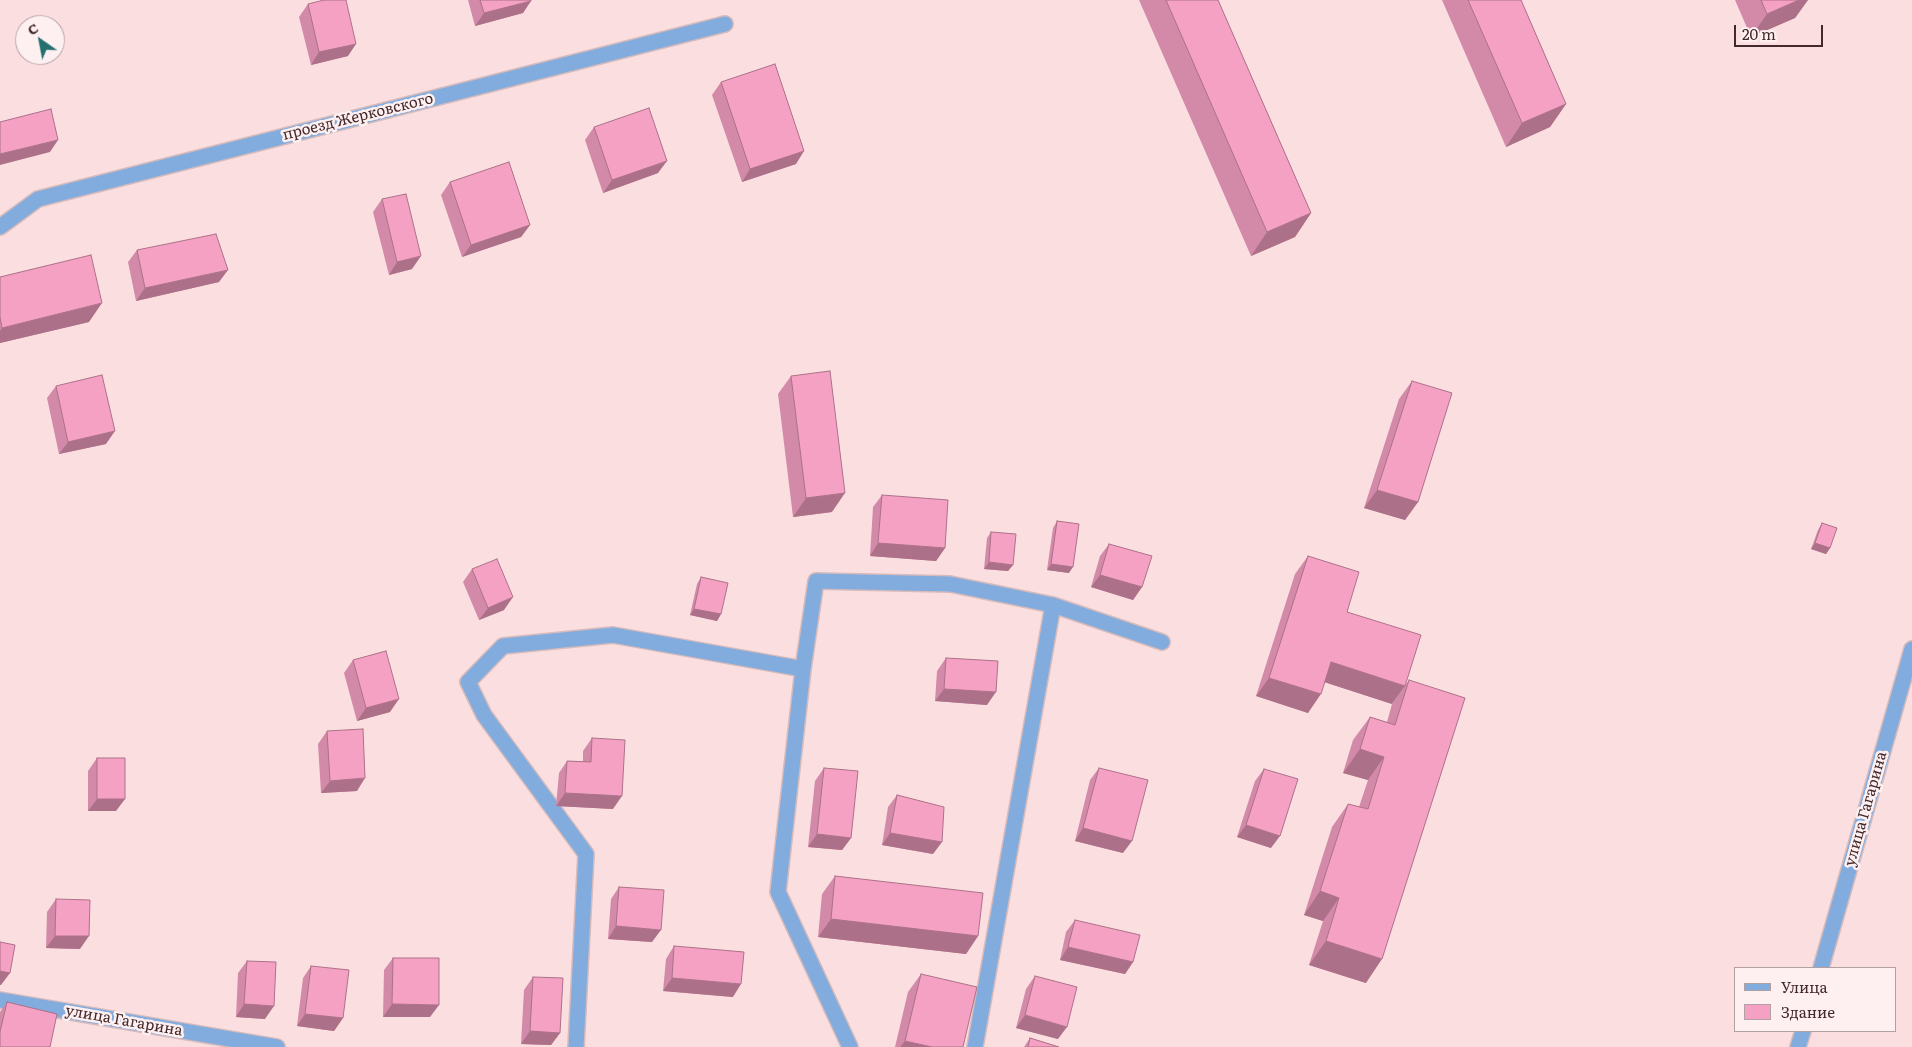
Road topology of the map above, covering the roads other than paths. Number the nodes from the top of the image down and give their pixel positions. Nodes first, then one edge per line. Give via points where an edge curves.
1 (724, 24) dead end
2 (0, 227) edge
3 (1053, 605) junction
4 (1162, 642) dead end
5 (1912, 649) edge
6 (802, 669) junction
7 (1821, 967) edge
8 (0, 1000) edge
9 (1803, 1032) edge
10 (277, 1047) edge
11 (576, 1047) edge
12 (850, 1047) edge
13 (975, 1047) edge
14 (1798, 1047) edge

1 - 2 street, проезд Жерковского via 38,199
3 - 4 street
3 - 6 street via 950,584 816,581
3 - 13 street
5 - 7 street, улица Гагарина
6 - 11 street via 613,635 503,646 468,682 484,716 586,854
6 - 12 street via 778,892
8 - 10 street, улица Гагарина
9 - 14 street

